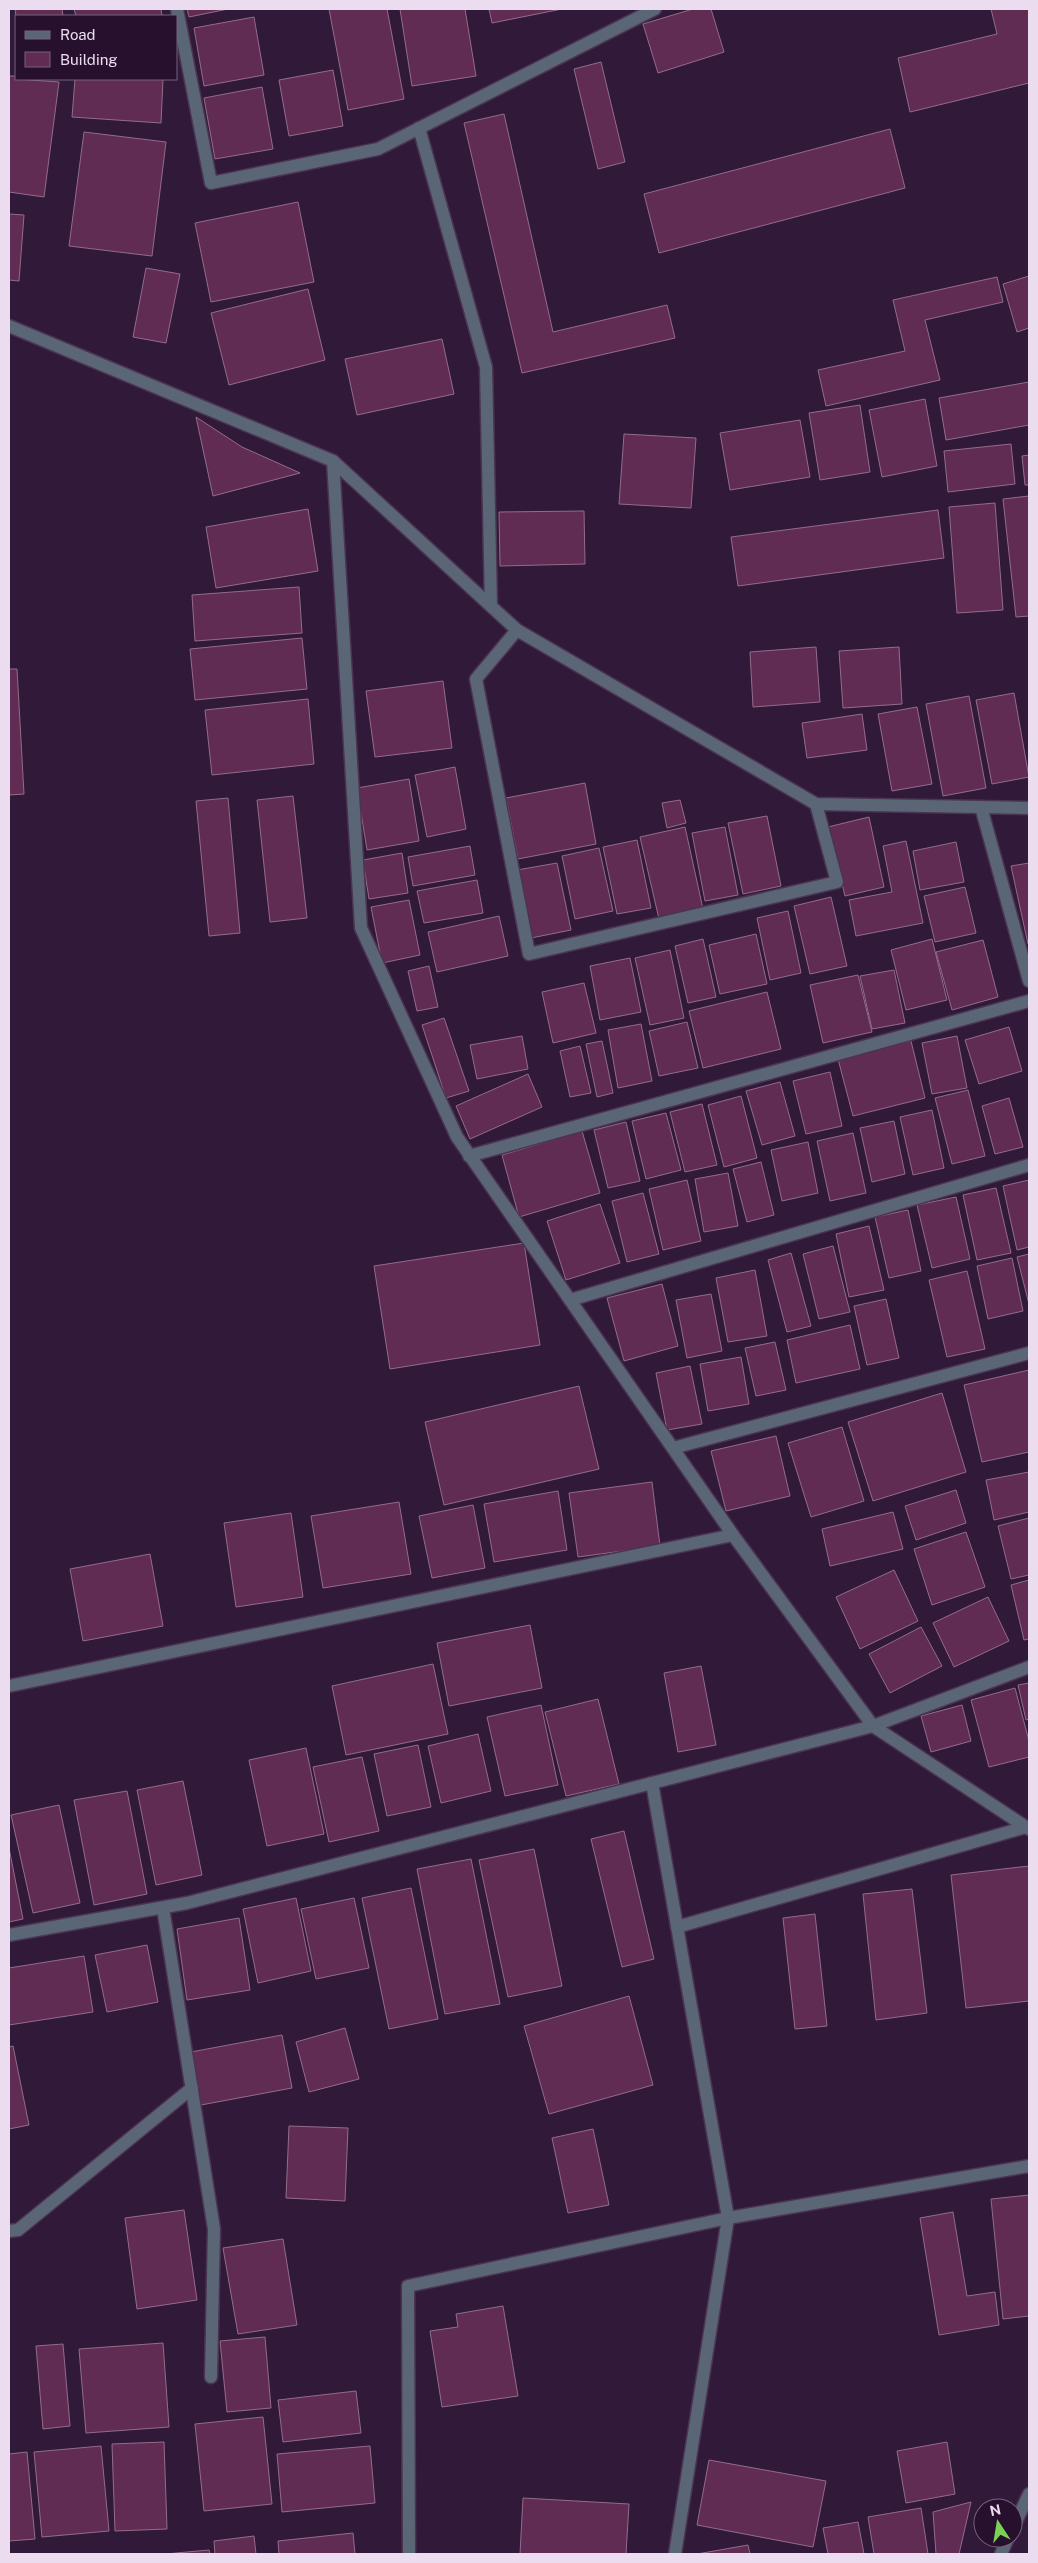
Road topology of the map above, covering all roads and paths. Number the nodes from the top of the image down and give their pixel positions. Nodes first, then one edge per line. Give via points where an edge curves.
1 (178, 9) edge
2 (655, 9) edge
3 (420, 128) junction
4 (9, 326) edge
5 (333, 462) junction
6 (491, 606) junction
7 (517, 630) junction
8 (816, 804) junction
9 (981, 807) junction
10 (1029, 808) edge
11 (1029, 981) edge
12 (1029, 1002) edge
13 (470, 1156) junction
14 (1029, 1165) edge
15 (570, 1300) junction
16 (1029, 1353) edge
17 (672, 1448) junction
18 (733, 1535) junction
19 (1029, 1667) edge
20 (9, 1686) edge
21 (874, 1726) junction
22 (652, 1783) junction
23 (1028, 1828) edge
24 (163, 1908) junction
25 (676, 1927) junction
26 (9, 1934) edge
27 (192, 2088) junction
28 (1029, 2166) edge
29 (728, 2218) junction
30 (9, 2231) edge
31 (211, 2377) dead end
32 (1029, 2494) edge
33 (1023, 2507) edge
34 (409, 2554) edge
35 (675, 2554) edge

1 - 3 street via 212,183 378,149
2 - 3 street
3 - 6 street via 486,367
4 - 5 street
5 - 6 street
5 - 13 street via 360,928 457,1137
6 - 7 street
7 - 8 street
7 - 8 street via 476,679 529,954 838,882
8 - 9 street
9 - 10 street
9 - 11 street
12 - 13 street
13 - 15 street
14 - 15 street
15 - 17 street
16 - 17 street
17 - 18 street
18 - 20 street
18 - 21 street
19 - 21 street
21 - 22 street
21 - 23 street
22 - 24 street
22 - 25 street
23 - 25 street
24 - 26 street
24 - 27 street
25 - 29 street
27 - 30 street via 18,2230
27 - 31 street via 214,2229
28 - 29 street
29 - 34 street via 408,2286
29 - 35 street
32 - 33 street

